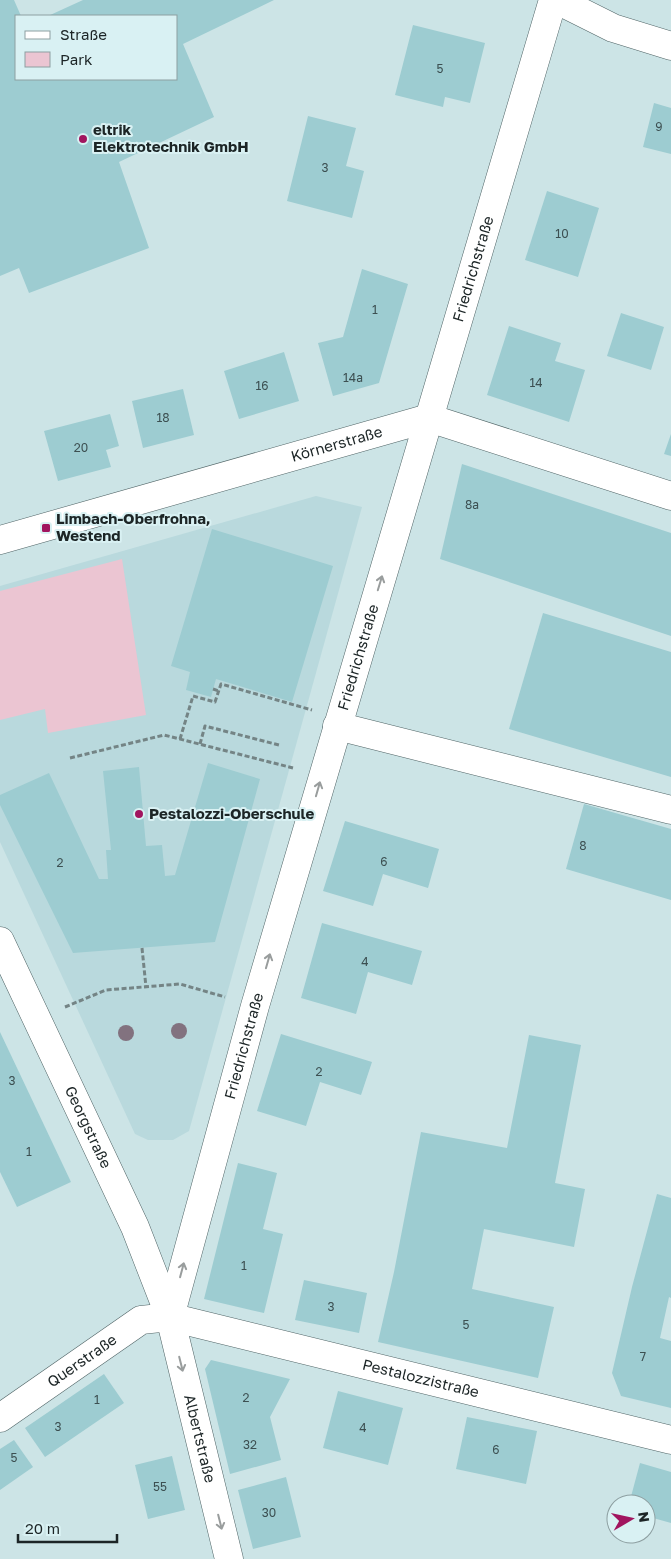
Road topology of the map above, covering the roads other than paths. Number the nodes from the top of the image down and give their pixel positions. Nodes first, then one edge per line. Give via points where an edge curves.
1 (553, 0) edge
2 (557, 0) edge
3 (671, 46) edge
4 (429, 418) junction
5 (671, 496) edge
6 (0, 540) edge
7 (338, 722) junction
8 (671, 810) edge
9 (0, 941) edge
10 (170, 1317) junction
11 (0, 1418) edge
12 (671, 1440) edge
13 (229, 1559) edge

1 - 4 street, Friedrichstraße
2 - 3 street via 613,28
4 - 5 street
4 - 6 street, Körnerstraße
7 -> 4 street, Friedrichstraße
7 - 8 street
10 -> 7 street, Friedrichstraße via 255,1006
9 - 10 street, Georgstraße via 135,1228
10 - 11 street, Querstraße via 141,1320
10 - 12 street, Pestalozzistraße
10 -> 13 street, Albertstraße

